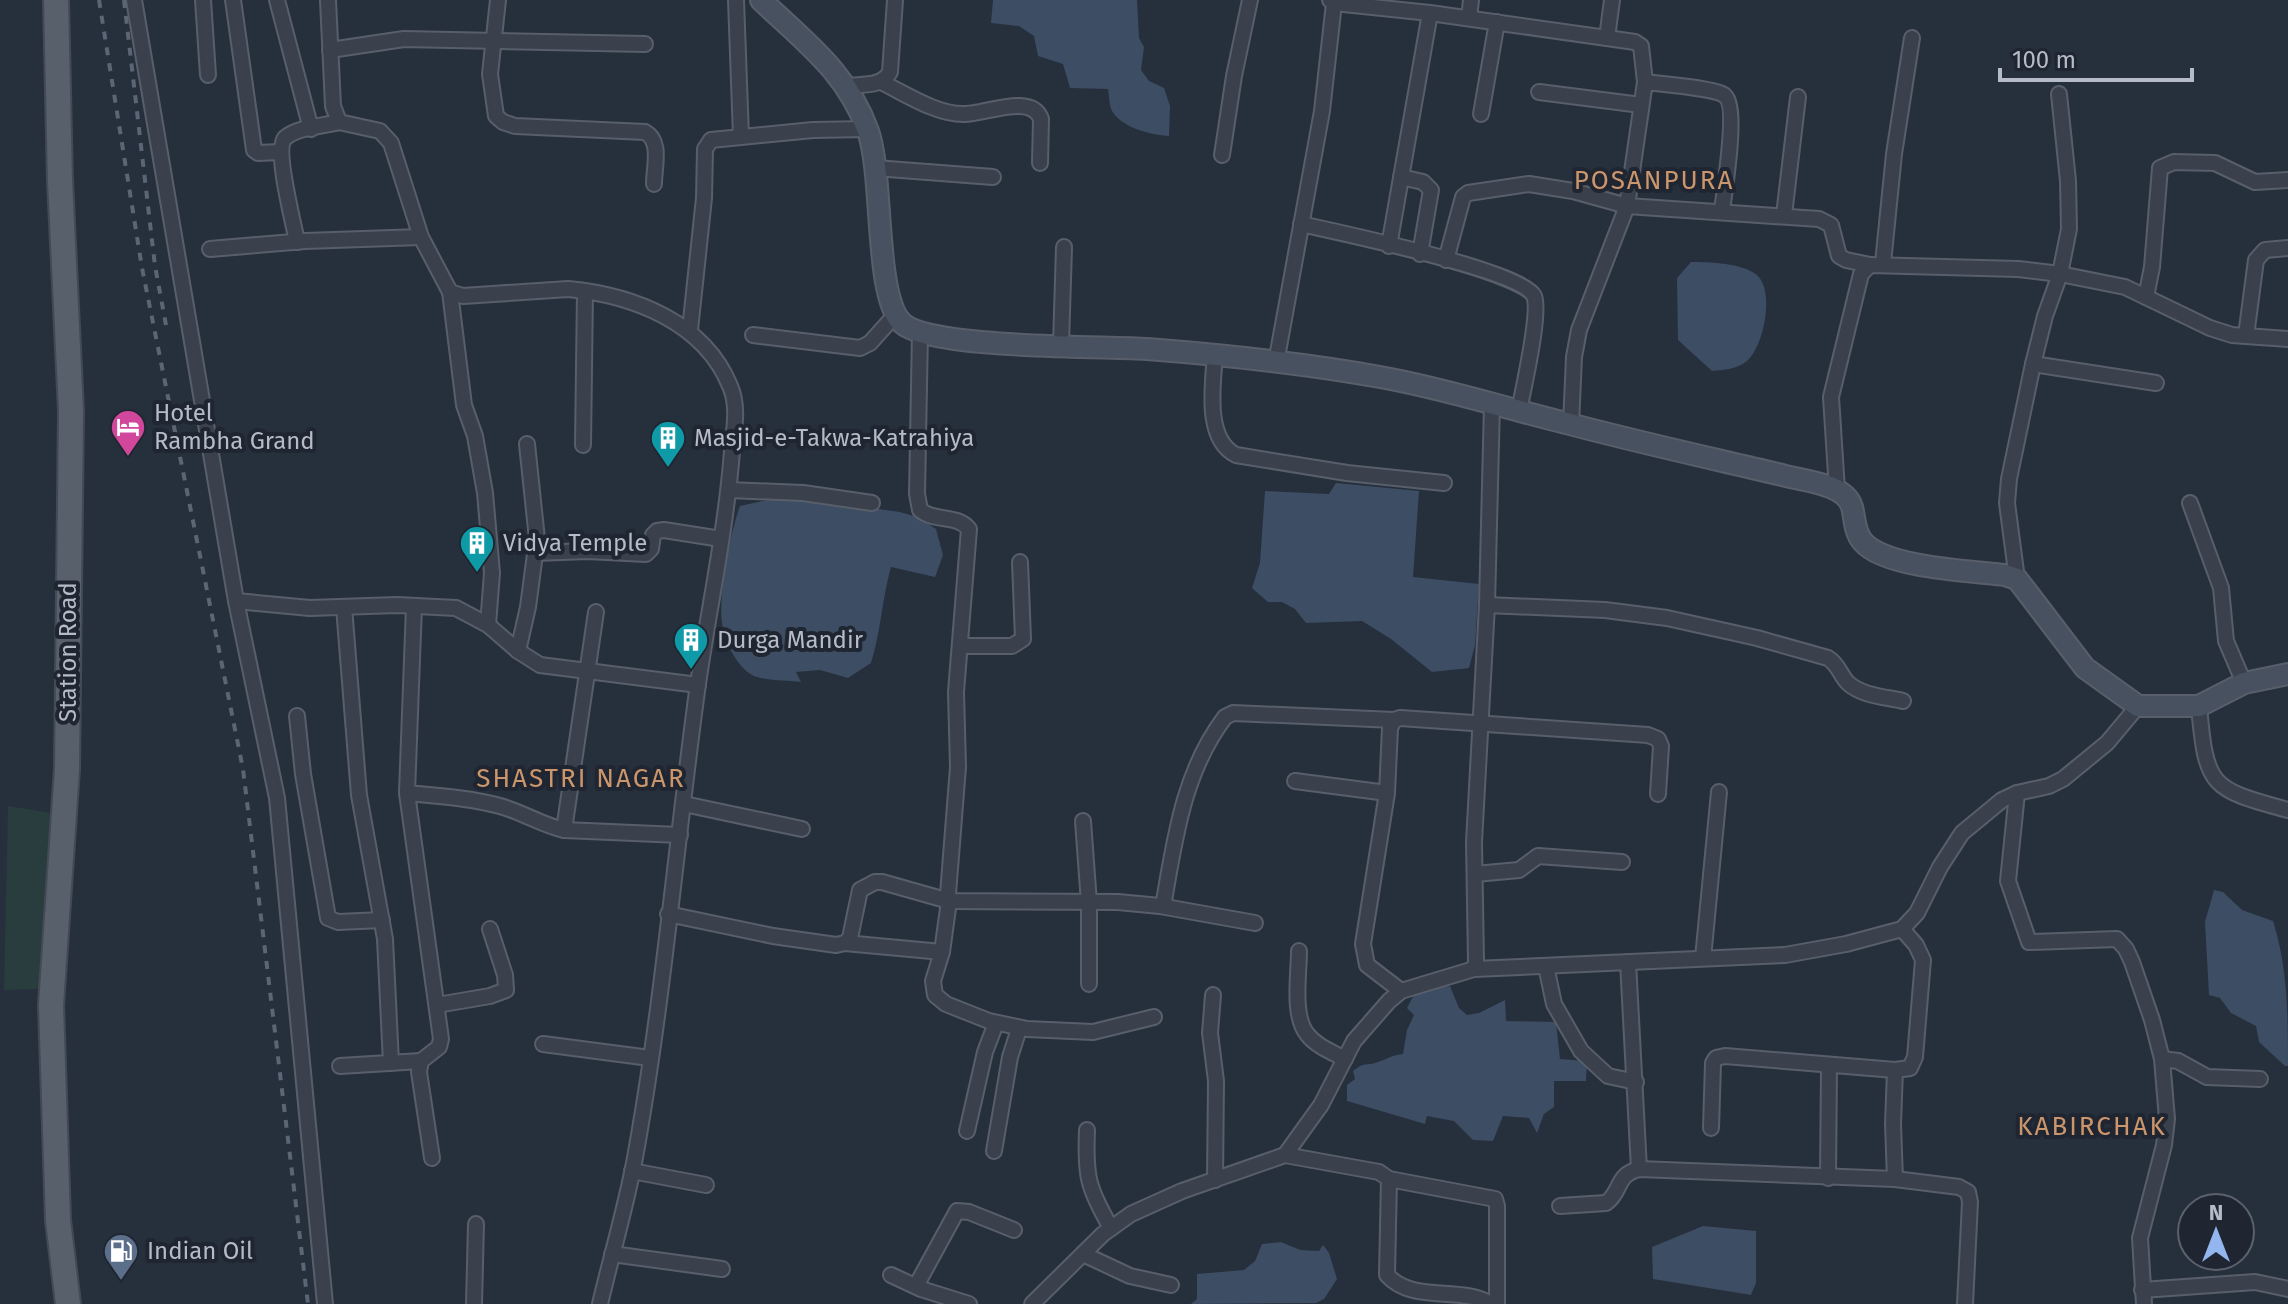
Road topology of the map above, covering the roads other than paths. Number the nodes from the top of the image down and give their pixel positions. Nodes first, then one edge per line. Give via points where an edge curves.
1 (56, 0) edge
2 (134, 0) edge
3 (203, 0) edge
4 (233, 0) edge
5 (277, 0) edge
6 (328, 0) edge
7 (498, 0) edge
8 (736, 0) edge
9 (761, 0) edge
10 (895, 0) edge
11 (1250, 0) edge
12 (1471, 0) edge
13 (1612, 0) edge
14 (1332, 2) edge
15 (1430, 13) junction
16 (1469, 18) junction
17 (1497, 22) junction
18 (1607, 38) junction
19 (1912, 38) dead end
20 (494, 40) junction
21 (645, 44) dead end
22 (330, 50) junction
23 (208, 75) dead end
24 (881, 82) junction
25 (1645, 82) junction
26 (847, 86) junction
27 (1539, 92) dead end
28 (2059, 94) dead end
29 (1798, 97) dead end
30 (1641, 105) junction
31 (1481, 114) dead end
32 (339, 122) junction
33 (311, 129) junction
34 (867, 129) junction
35 (741, 137) junction
36 (280, 152) junction
37 (1222, 155) dead end
38 (1040, 163) dead end
39 (875, 168) junction
40 (993, 177) dead end
41 (1401, 177) junction
42 (2288, 180) edge
43 (654, 184) dead end
44 (1627, 206) junction
45 (1722, 211) junction
46 (1784, 215) junction
47 (1301, 224) junction
48 (421, 237) junction
49 (297, 242) junction
50 (1389, 246) junction
51 (1064, 247) dead end
52 (2288, 248) edge
53 (210, 249) dead end
54 (1420, 254) junction
55 (1446, 260) junction
56 (1876, 264) junction
57 (2060, 274) junction
58 (585, 291) junction
59 (450, 292) junction
60 (2146, 297) junction
61 (896, 314) junction
62 (690, 330) junction
63 (920, 332) junction
64 (753, 335) dead end
65 (2246, 336) junction
66 (2288, 339) edge
67 (1061, 345) junction
68 (1215, 354) junction
69 (1276, 363) junction
70 (2033, 364) junction
71 (2156, 383) dead end
72 (1492, 404) junction
73 (1519, 411) junction
74 (1571, 425) junction
75 (527, 444) dead end
76 (583, 445) dead end
77 (1444, 483) dead end
78 (729, 490) junction
79 (1837, 490) junction
80 (872, 503) dead end
81 (2190, 503) dead end
82 (721, 539) junction
83 (536, 553) junction
84 (1020, 562) dead end
85 (2017, 579) junction
86 (236, 601) junction
87 (1487, 605) junction
88 (414, 606) junction
89 (344, 607) junction
90 (596, 612) dead end
91 (488, 625) junction
92 (960, 646) junction
93 (518, 651) junction
94 (589, 670) junction
95 (2288, 674) edge
96 (2244, 683) junction
97 (698, 685) junction
98 (1903, 701) dead end
99 (2138, 706) junction
100 (2199, 706) junction
101 (297, 716) dead end
102 (1394, 720) junction
103 (1481, 724) junction
104 (1295, 781) dead end
105 (1719, 792) dead end
106 (407, 793) junction
107 (1387, 793) junction
108 (2017, 793) junction
109 (1658, 794) dead end
110 (684, 804) junction
111 (2288, 810) edge
112 (1083, 821) dead end
113 (802, 829) dead end
114 (564, 830) junction
115 (680, 835) junction
116 (1622, 862) dead end
117 (1475, 874) junction
118 (949, 901) junction
119 (1089, 903) junction
120 (1160, 906) junction
121 (668, 914) junction
122 (382, 920) junction
123 (1255, 923) dead end
124 (490, 929) dead end
125 (1902, 929) junction
126 (845, 943) junction
127 (1299, 951) dead end
128 (942, 952) junction
129 (1703, 958) junction
130 (1628, 962) junction
131 (1546, 966) junction
132 (1474, 969) junction
133 (1089, 984) dead end
134 (1401, 991) junction
135 (1213, 995) dead end
136 (437, 1005) junction
137 (1154, 1017) dead end
138 (996, 1023) junction
139 (1019, 1029) junction
140 (543, 1044) dead end
141 (650, 1058) junction
142 (1345, 1059) junction
143 (2162, 1059) junction
144 (421, 1061) junction
145 (391, 1063) junction
146 (340, 1066) dead end
147 (1829, 1066) junction
148 (1895, 1070) junction
149 (2260, 1079) dead end
150 (1636, 1082) junction
151 (1711, 1128) dead end
152 (1087, 1130) dead end
153 (967, 1131) dead end
154 (994, 1151) dead end
155 (1285, 1155) junction
156 (432, 1158) dead end
157 (1639, 1169) junction
158 (632, 1171) junction
159 (1828, 1178) junction
160 (1389, 1179) junction
161 (1895, 1179) junction
162 (1215, 1180) junction
163 (706, 1185) dead end
164 (1560, 1206) dead end
165 (476, 1224) dead end
166 (1111, 1228) junction
167 (1014, 1230) dead end
168 (612, 1254) junction
169 (1083, 1254) junction
170 (722, 1269) dead end
171 (891, 1275) dead end
172 (1171, 1285) dead end
173 (916, 1286) junction
174 (2288, 1289) edge
175 (2143, 1297) edge
176 (68, 1304) edge
177 (325, 1304) edge
178 (474, 1304) edge
179 (600, 1304) edge
180 (969, 1304) edge
181 (1032, 1304) edge
182 (1494, 1304) edge
183 (1965, 1304) edge

1 - 176 main road, Station Road via 71,411 67,769 51,1005 58,1220
2 - 86 street
3 - 23 street
4 - 36 street via 254,150
5 - 33 street
6 - 22 street
7 - 20 street
8 - 35 street
9 - 26 main road
10 - 24 street via 890,72
11 - 37 street
12 - 16 street
13 - 18 street
14 - 15 street
14 - 47 street via 1322,111
15 - 16 street
15 - 41 street
16 - 17 street
17 - 18 street
17 - 31 street
18 - 25 street via 1641,46
19 - 56 street
20 - 21 street
20 - 22 street via 404,39
20 - 43 street via 490,74 496,116 515,126 645,132 655,143
22 - 32 street
24 - 26 street
24 - 38 street via 961,115 1033,108 1041,119
25 - 30 street
25 - 45 street via 1710,91 1728,100 1731,120
26 - 34 main road
27 - 30 street
28 - 57 street via 2069,229
29 - 46 street
30 - 44 street
32 - 33 street
32 - 48 street via 387,135
33 - 36 street via 285,139
34 - 35 street
34 - 39 main road
35 - 62 street via 711,140 705,149
36 - 49 street
39 - 40 street
39 - 61 main road via 886,289
41 - 50 street
41 - 54 street via 1423,182 1431,190
42 - 60 street via 2255,182 2215,163 2174,162 2160,168
44 - 45 street
44 - 55 street via 1541,185 1473,190 1463,197
44 - 74 street via 1579,330
45 - 46 street
46 - 56 street via 1826,221 1839,256
47 - 50 street
47 - 69 street
48 - 49 street
48 - 59 street
49 - 53 street
50 - 54 street
51 - 67 street
52 - 65 street via 2265,250 2256,260
54 - 55 street
55 - 73 street via 1515,281 1534,295 1536,313
56 - 57 street
56 - 79 street via 1861,274 1831,397
57 - 60 street via 2125,287
57 - 70 street
58 - 59 street via 463,296
58 - 62 street via 648,308
58 - 76 street
59 - 91 street via 464,405 485,493 492,573
60 - 65 street via 2210,328
61 - 63 main road
61 - 64 street via 860,348
62 - 78 street via 716,358 732,389 736,412
63 - 67 main road
63 - 92 street via 920,510 960,521 969,529
65 - 66 street
67 - 68 main road
68 - 69 main road
68 - 77 street via 1215,417 1228,451 1347,473
69 - 72 main road via 1382,377
70 - 71 street
70 - 85 street via 2007,503
72 - 73 main road
72 - 87 street
73 - 74 main road
74 - 79 main road
75 - 83 street
78 - 80 street
78 - 82 street
79 - 85 main road via 1851,503 1862,541 1885,556
81 - 96 street via 2221,588 2226,641
82 - 83 street via 664,530 653,535 646,554
82 - 97 street
83 - 93 street
84 - 92 street via 1023,639 1012,646
85 - 99 main road via 2085,668
86 - 89 street
86 - 177 street via 277,798
87 - 98 street via 1605,610 1704,626 1828,658 1850,685
87 - 103 street
88 - 89 street
88 - 91 street via 456,608
88 - 106 street
89 - 122 street via 359,795
90 - 94 street
91 - 93 street
92 - 118 street
93 - 94 street via 540,665
94 - 97 street
94 - 114 street
95 - 96 main road
96 - 100 main road
97 - 110 street
99 - 100 main road
99 - 108 street via 2107,743 2063,779
100 - 111 street via 2210,771 2219,786
101 - 122 street via 328,918
102 - 103 street
102 - 107 street
102 - 120 street via 1233,713 1225,717 1188,786
103 - 109 street via 1648,735 1661,746
103 - 117 street
104 - 107 street
105 - 129 street
106 - 114 street via 501,806
106 - 136 street
107 - 134 street via 1363,944 1367,965
108 - 125 street via 1962,833 1917,913
108 - 143 street via 2008,881 2029,942 2121,942 2144,995
110 - 113 street
110 - 115 street
112 - 119 street
114 - 115 street
115 - 121 street
116 - 117 street via 1538,856 1519,870
117 - 132 street
118 - 119 street
118 - 126 street via 882,882 864,886
118 - 128 street
119 - 120 street
119 - 133 street
120 - 123 street
121 - 126 street via 773,936
121 - 141 street
122 - 145 street
124 - 136 street via 506,990
125 - 129 street via 1785,955
125 - 148 street via 1923,960 1914,1064
126 - 128 street
127 - 142 street via 1299,1006 1305,1033
128 - 138 street via 933,981 938,1000
129 - 130 street
130 - 131 street
130 - 150 street
131 - 132 street
131 - 150 street via 1554,1004 1581,1051 1608,1076
132 - 134 street
134 - 142 street via 1354,1041
135 - 162 street
136 - 144 street via 439,1047
137 - 139 street via 1093,1032
138 - 139 street
138 - 153 street
139 - 154 street
140 - 141 street
141 - 158 street
142 - 155 street via 1321,1105
143 - 149 street via 2178,1061 2207,1077
143 - 175 street via 2167,1130 2140,1238
144 - 145 street
144 - 156 street
145 - 146 street
147 - 148 street
147 - 151 street via 1716,1058
147 - 159 street
148 - 161 street
150 - 157 street
152 - 166 street via 1089,1185
155 - 160 street via 1379,1172
155 - 162 street
157 - 159 street
157 - 164 street via 1624,1176 1606,1203
158 - 163 street
158 - 168 street
159 - 161 street
160 - 182 street via 1387,1275 1395,1284 1420,1292
160 - 182 street via 1495,1199
161 - 183 street via 1953,1185 1968,1192
162 - 166 street via 1152,1203
165 - 178 street
166 - 169 street
167 - 173 street via 957,1211
168 - 170 street
168 - 179 street
169 - 172 street via 1130,1276
169 - 181 street
171 - 173 street
173 - 180 street
174 - 175 street via 2255,1282

